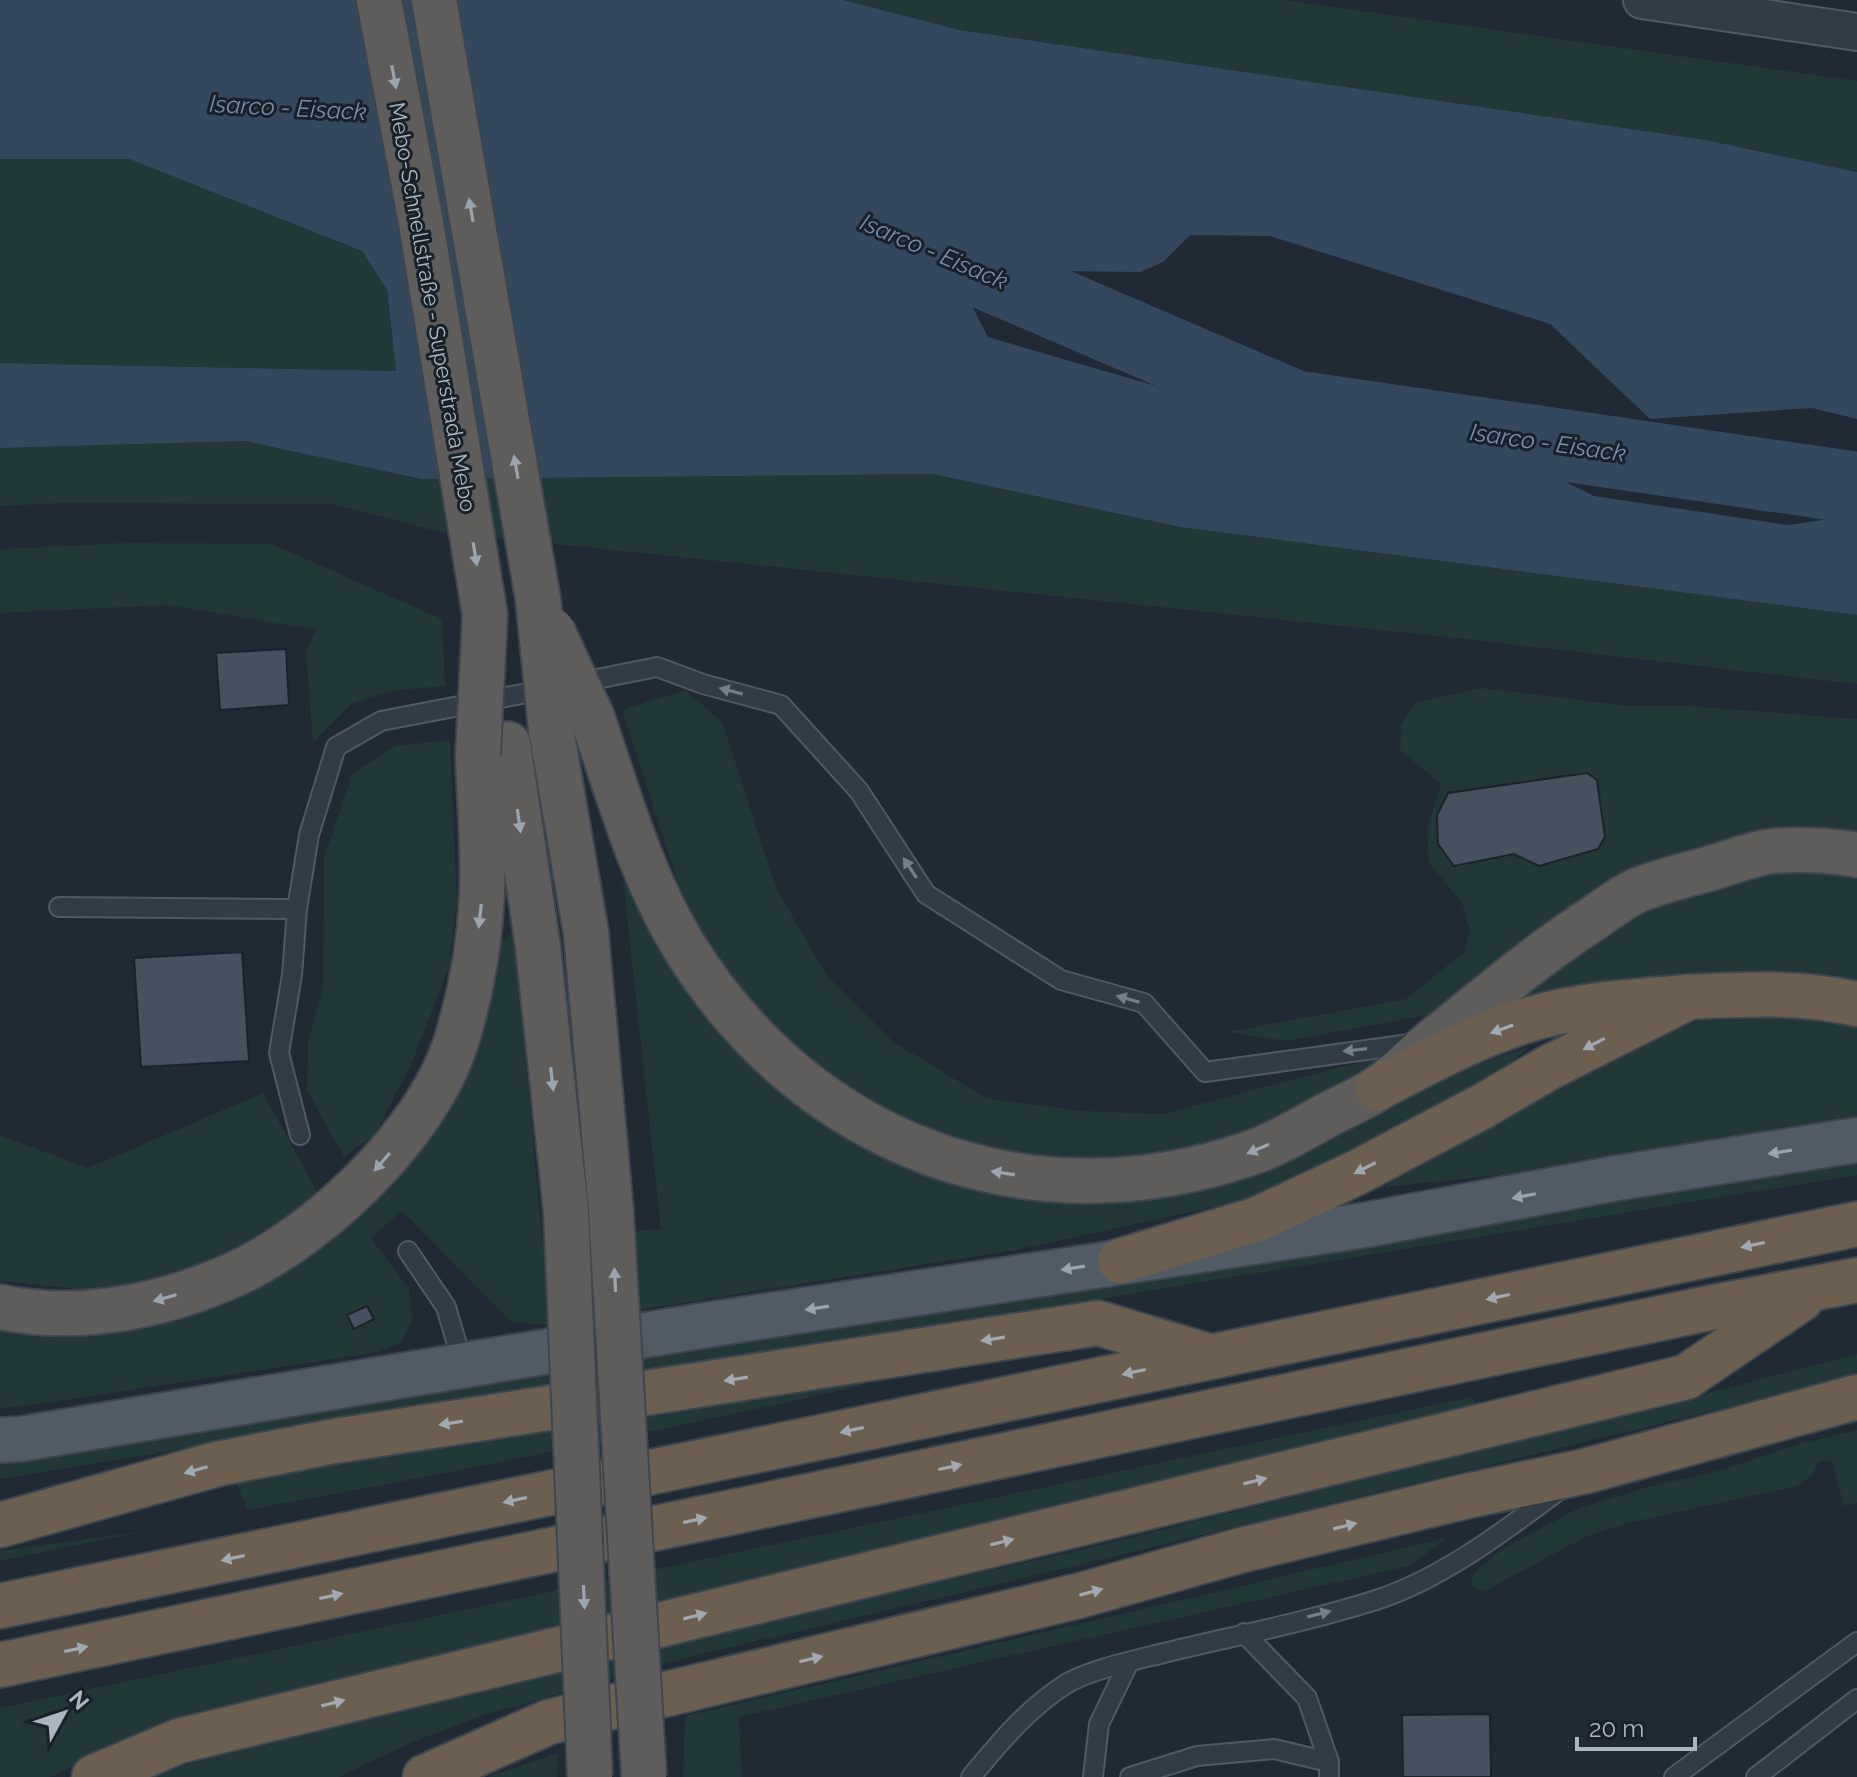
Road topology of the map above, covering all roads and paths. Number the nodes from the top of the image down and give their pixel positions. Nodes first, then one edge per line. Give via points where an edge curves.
1 (379, 0) edge
2 (434, 0) edge
3 (1642, 0) edge
4 (1857, 32) edge
5 (538, 599) junction
6 (493, 749) junction
7 (1857, 855) edge
8 (59, 907) dead end
9 (297, 909) junction
10 (1689, 997) junction
11 (1857, 1004) edge
12 (1432, 1041) junction
13 (1378, 1088) junction
14 (300, 1135) dead end
15 (1857, 1140) edge
16 (1857, 1224) edge
17 (408, 1251) dead end
18 (1120, 1261) junction
19 (1836, 1284) edge
20 (0, 1307) edge
21 (1211, 1356) junction
22 (463, 1365) junction
23 (1857, 1397) edge
24 (0, 1440) edge
25 (1586, 1471) junction
26 (0, 1525) edge
27 (0, 1606) edge
28 (1244, 1633) junction
29 (1857, 1642) edge
30 (1129, 1662) junction
31 (0, 1665) edge
32 (1857, 1699) edge
33 (1329, 1769) edge
34 (590, 1776) edge
35 (94, 1777) edge
36 (425, 1777) edge
37 (644, 1777) edge
38 (971, 1777) edge
39 (1093, 1777) edge
40 (1130, 1777) edge
41 (1674, 1777) edge
42 (1756, 1777) edge

1 -> 6 highway, Mebo-Schnellstraße - Superstrada Mebo, bridge via 485,615
5 -> 2 highway
3 - 4 street
13 -> 5 highway, bridge via 1253,1152 1161,1176 1105,1180 1046,1180 948,1161 856,1119 783,1065 717,994 684,947 638,852 592,717
37 -> 5 highway, bridge via 611,1212 586,933 551,729
6 -> 20 highway via 475,966 455,1044 430,1100 380,1165 331,1211 221,1281 159,1301 87,1314
6 -> 34 highway, bridge via 538,947 566,1211
7 - 12 highway via 1766,852 1635,891 1566,937
8 - 9 lane
12 -> 9 lane via 1205,1072 1144,1003 1061,980 926,894 859,791 781,705 657,667 381,721 336,747 309,835
9 - 14 lane via 279,1053
10 - 11 highway via 1756,993
10 -> 13 highway via 1579,1007 1532,1019 1465,1043
10 -> 18 highway via 1272,1212
12 - 13 highway
15 -> 18 main road via 1365,1225
16 -> 21 highway
17 - 22 lane via 446,1307
18 -> 22 main road
31 -> 19 highway
35 -> 19 highway via 179,1741 1686,1377
21 -> 26 highway via 1098,1323 335,1441 217,1464
21 -> 27 highway
22 - 24 main road
23 - 25 highway
28 -> 25 lane via 1378,1599 1433,1574
36 -> 25 highway via 549,1722 1078,1596 1242,1550
28 - 30 lane
28 - 33 lane via 1307,1698
29 - 41 lane
30 - 38 lane via 1068,1683 1020,1719
30 - 39 lane via 1099,1724
32 - 42 lane
33 - 40 lane via 1274,1749 1197,1756

